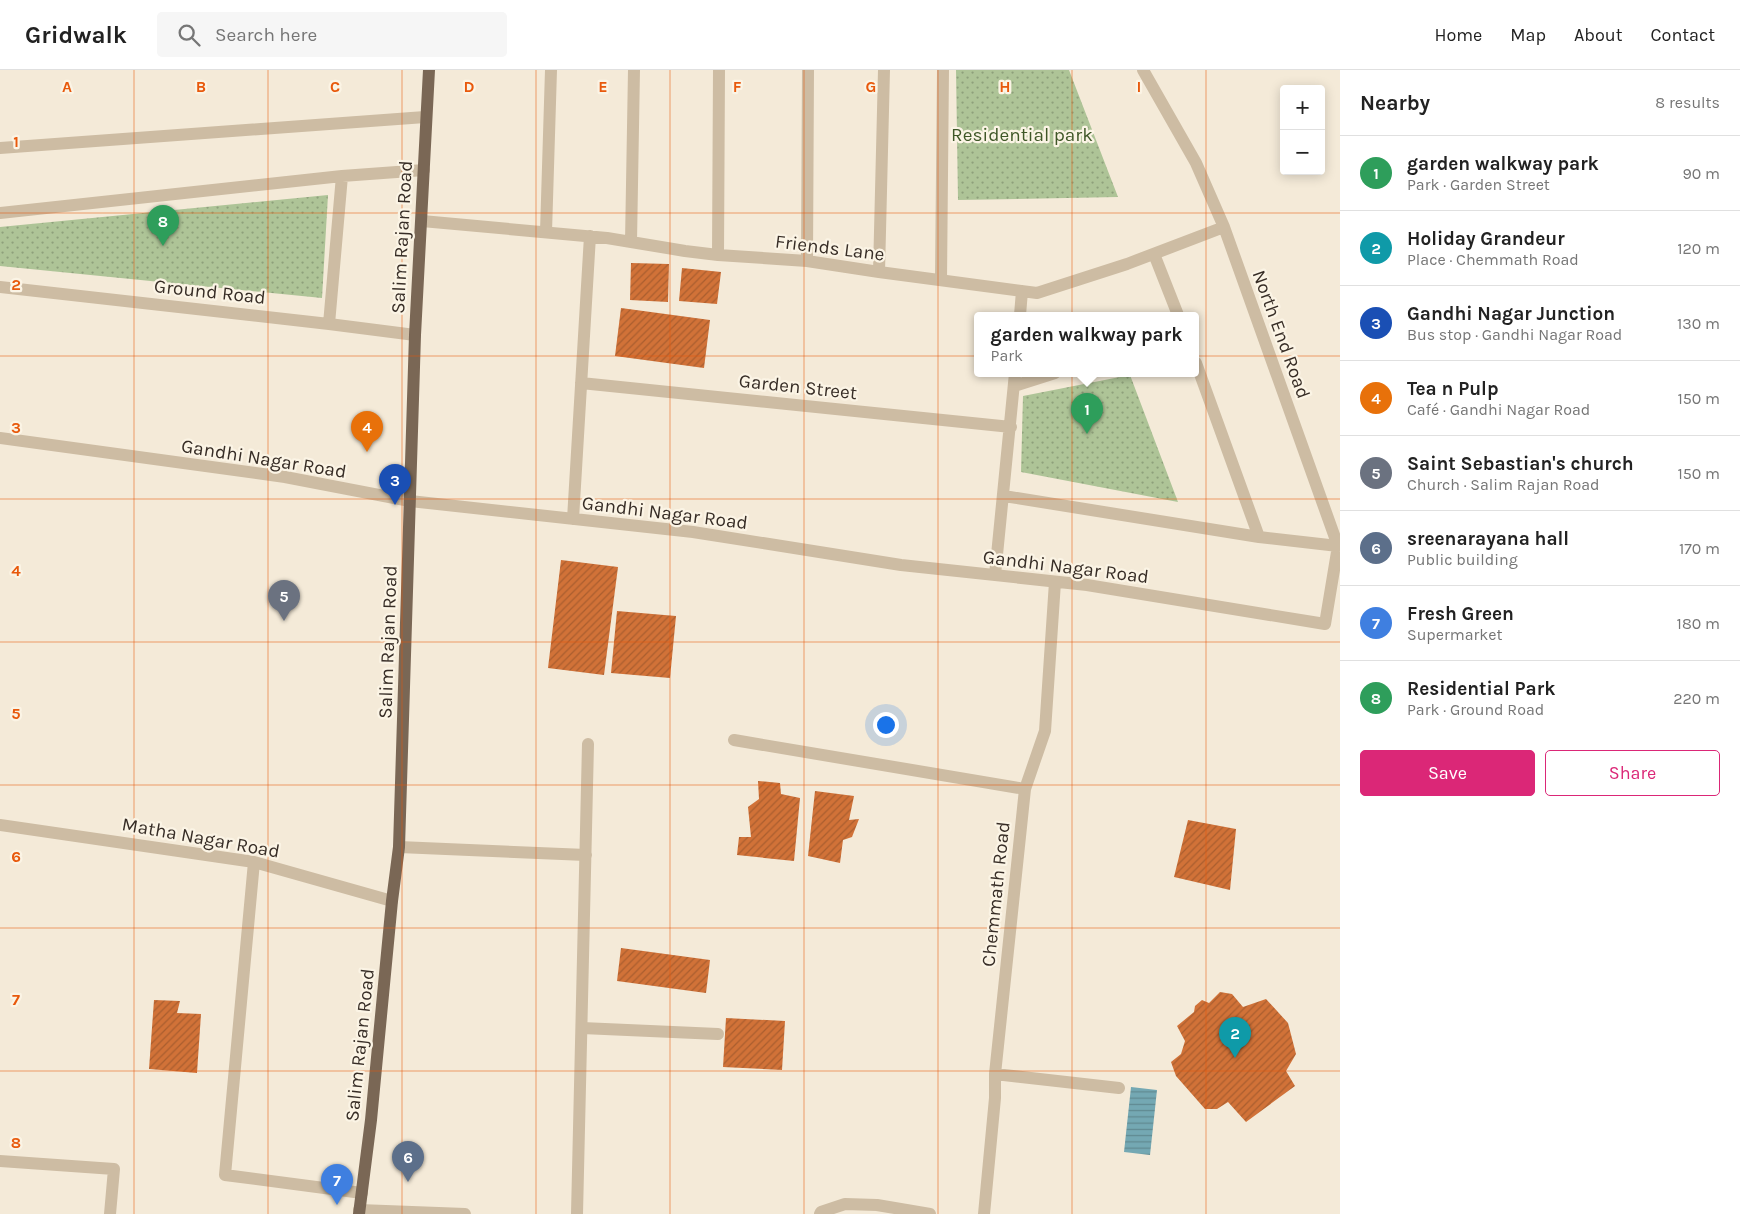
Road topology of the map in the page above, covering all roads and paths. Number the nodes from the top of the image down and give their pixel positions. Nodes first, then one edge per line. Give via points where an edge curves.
1 (429, 70) edge
2 (551, 70) edge
3 (634, 70) edge
4 (719, 70) edge
5 (808, 70) edge
6 (884, 70) edge
7 (943, 70) edge
8 (1142, 70) edge
9 (426, 117) junction
10 (0, 148) edge
11 (424, 170) junction
12 (342, 176) junction
13 (0, 213) edge
14 (422, 221) junction
15 (1224, 227) junction
16 (546, 232) junction
17 (590, 236) junction
18 (631, 242) junction
19 (1154, 254) junction
20 (718, 255) junction
21 (807, 261) junction
22 (879, 272) junction
23 (941, 280) junction
24 (0, 287) edge
25 (1022, 291) junction
26 (1020, 312) edge
27 (1177, 312) edge
28 (329, 324) junction
29 (415, 335) junction
30 (1199, 371) edge
31 (1015, 377) edge
32 (1042, 377) edge
33 (581, 383) junction
34 (1014, 386) junction
35 (1011, 426) junction
36 (0, 438) edge
37 (1004, 496) junction
38 (410, 501) junction
39 (572, 519) junction
40 (1259, 537) junction
41 (1338, 546) junction
42 (995, 575) junction
43 (1055, 582) junction
44 (1325, 624) joint
45 (734, 740) dead end
46 (588, 744) dead end
47 (1024, 789) junction
48 (0, 824) edge
49 (399, 847) junction
50 (586, 855) junction
51 (254, 862) junction
52 (392, 901) junction
53 (582, 1028) junction
54 (718, 1034) dead end
55 (995, 1074) junction
56 (1119, 1088) dead end
57 (0, 1161) edge
58 (362, 1193) junction
59 (359, 1212) edge
60 (110, 1214) edge
61 (465, 1214) edge
62 (577, 1214) edge
63 (820, 1214) edge
64 (930, 1214) edge
65 (984, 1214) edge

1 - 9 main road, Salim Rajan Road
2 - 16 street
3 - 18 street
4 - 20 street
5 - 21 street
6 - 22 street
7 - 23 street
8 - 15 street, North End Road via 1196,163
9 - 10 street
9 - 11 main road, Salim Rajan Road
11 - 12 street
11 - 14 main road, Salim Rajan Road
12 - 13 street
12 - 28 street
14 - 16 street, Friends Lane
14 - 29 main road, Salim Rajan Road
15 - 19 street, Friends Lane
15 - 41 street, North End Road
16 - 17 street, Friends Lane
17 - 18 street, Friends Lane
17 - 33 street
18 - 20 street, Friends Lane
19 - 25 street, Friends Lane via 1037,293
19 - 27 street
20 - 21 street, Friends Lane
21 - 22 street, Friends Lane
22 - 23 street, Friends Lane
23 - 25 street, Friends Lane
24 - 28 street, Ground Road
25 - 26 street
28 - 29 street, Ground Road
29 - 38 main road, Salim Rajan Road
30 - 40 street
31 - 34 street
32 - 34 street
33 - 35 street, Garden Street
33 - 39 street
34 - 35 street
35 - 37 street
36 - 38 street, Gandhi Nagar Road via 285,478
37 - 40 street
37 - 42 street
38 - 39 street, Gandhi Nagar Road
38 - 49 main road, Salim Rajan Road
39 - 42 street, Gandhi Nagar Road via 693,532 902,565
40 - 41 street
41 - 44 street, North End Road
42 - 43 street, Gandhi Nagar Road
43 - 44 street, Gandhi Nagar Road
43 - 47 street, Chemmath Road via 1045,731
45 - 47 street
46 - 50 street
47 - 55 street, Chemmath Road
48 - 51 street, Matha Nagar Road
49 - 50 street
49 - 52 main road, Salim Rajan Road
50 - 53 street
51 - 52 street, Matha Nagar Road
51 - 58 street via 225,1175
52 - 58 main road, Salim Rajan Road
53 - 54 street
53 - 62 street
55 - 56 street
55 - 65 street, Chemmath Road
57 - 60 street via 114,1169
58 - 59 main road, Salim Rajan Road
59 - 61 street
63 - 64 street via 845,1204 877,1205

